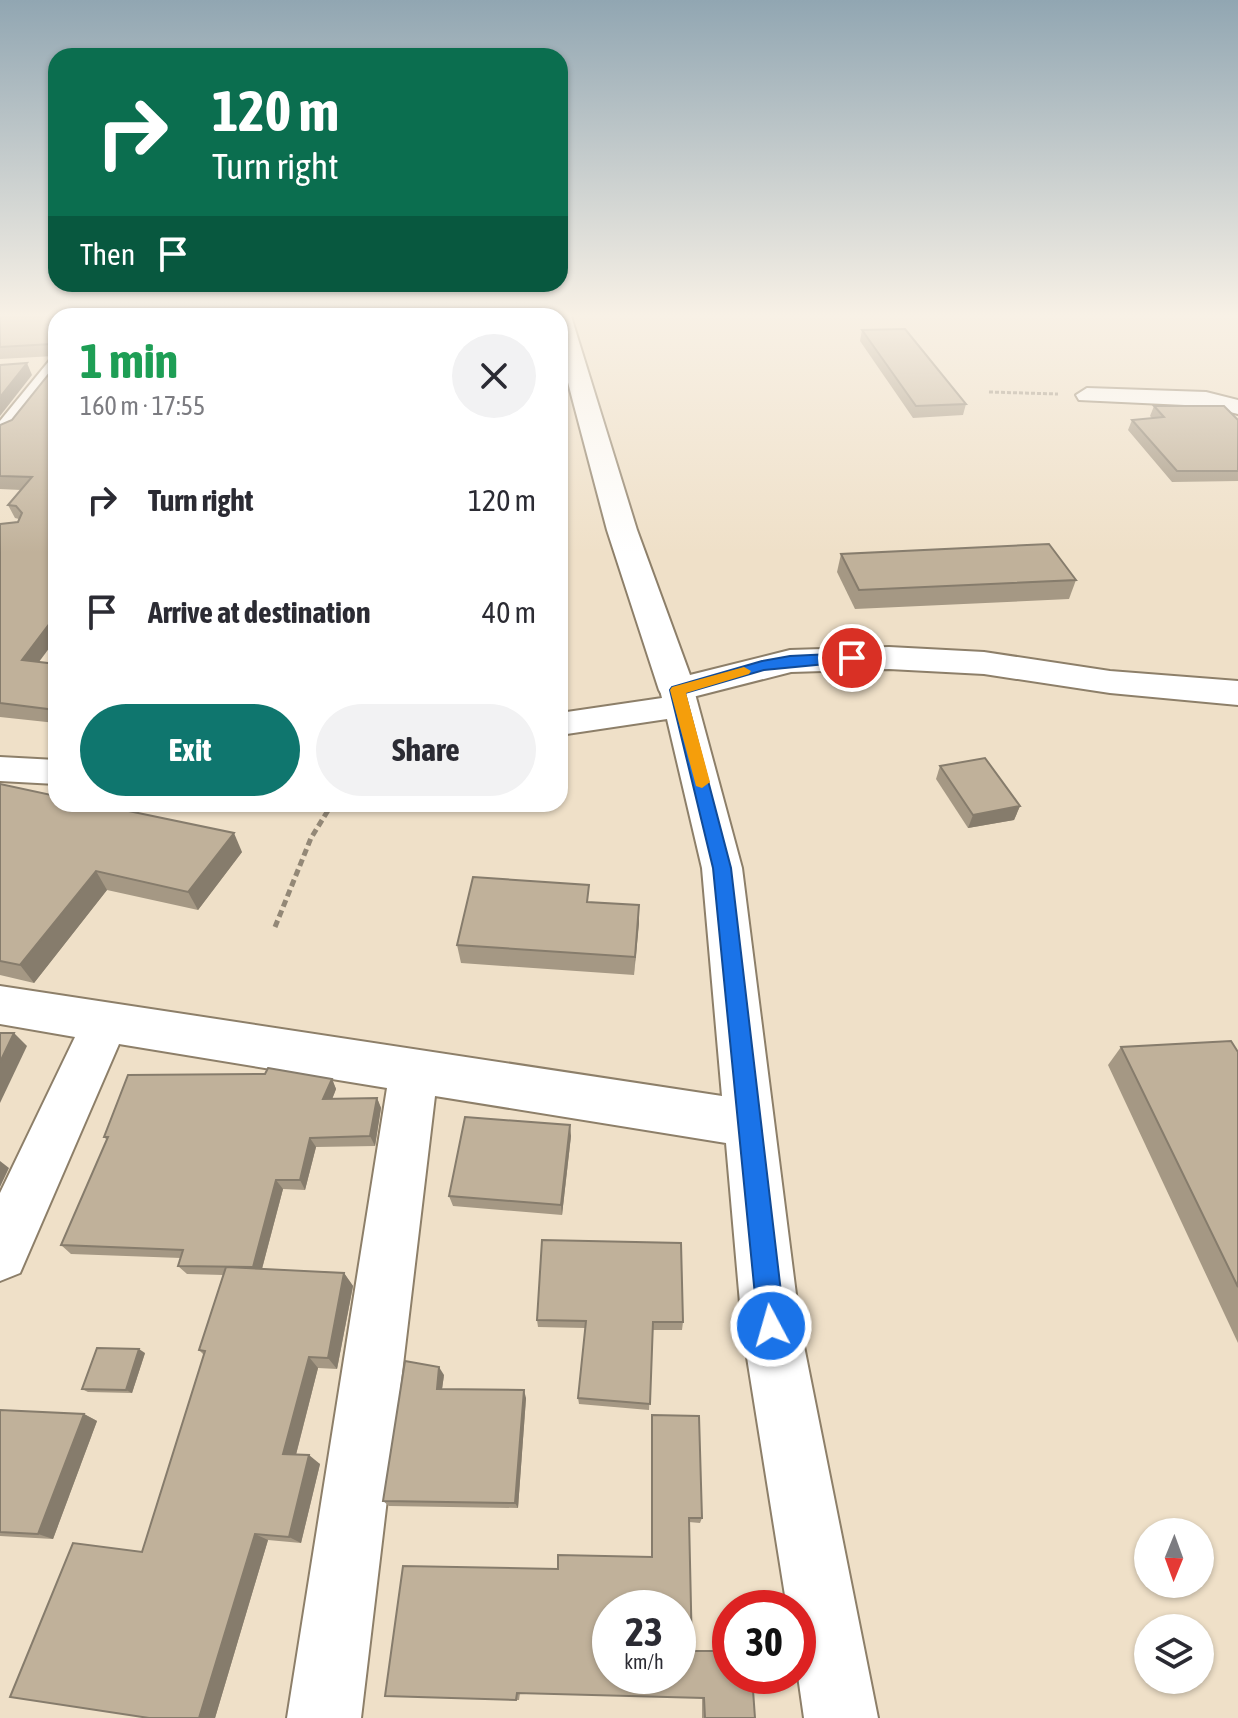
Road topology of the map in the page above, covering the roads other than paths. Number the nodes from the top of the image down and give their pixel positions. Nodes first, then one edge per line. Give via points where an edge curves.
1 (34, 393) edge
2 (583, 393) edge
3 (1087, 395) road end
4 (1238, 407) edge
5 (0, 430) edge
6 (1238, 693) edge
7 (679, 698) junction
8 (568, 722) edge
9 (0, 769) edge
10 (48, 772) edge
11 (0, 1005) edge
12 (105, 1022) junction
13 (414, 1071) junction
14 (750, 1124) junction
15 (0, 1253) edge
16 (324, 1718) edge
17 (841, 1718) edge

1 - 5 street
2 - 7 street
3 - 4 street via 1206,399
6 - 7 street via 1110,682 984,663 889,658 790,661
7 - 8 street
7 - 14 street via 722,868
9 - 10 street
11 - 12 street
12 - 13 street
12 - 15 street
13 - 14 street
13 - 16 street
14 - 17 street via 771,1326

